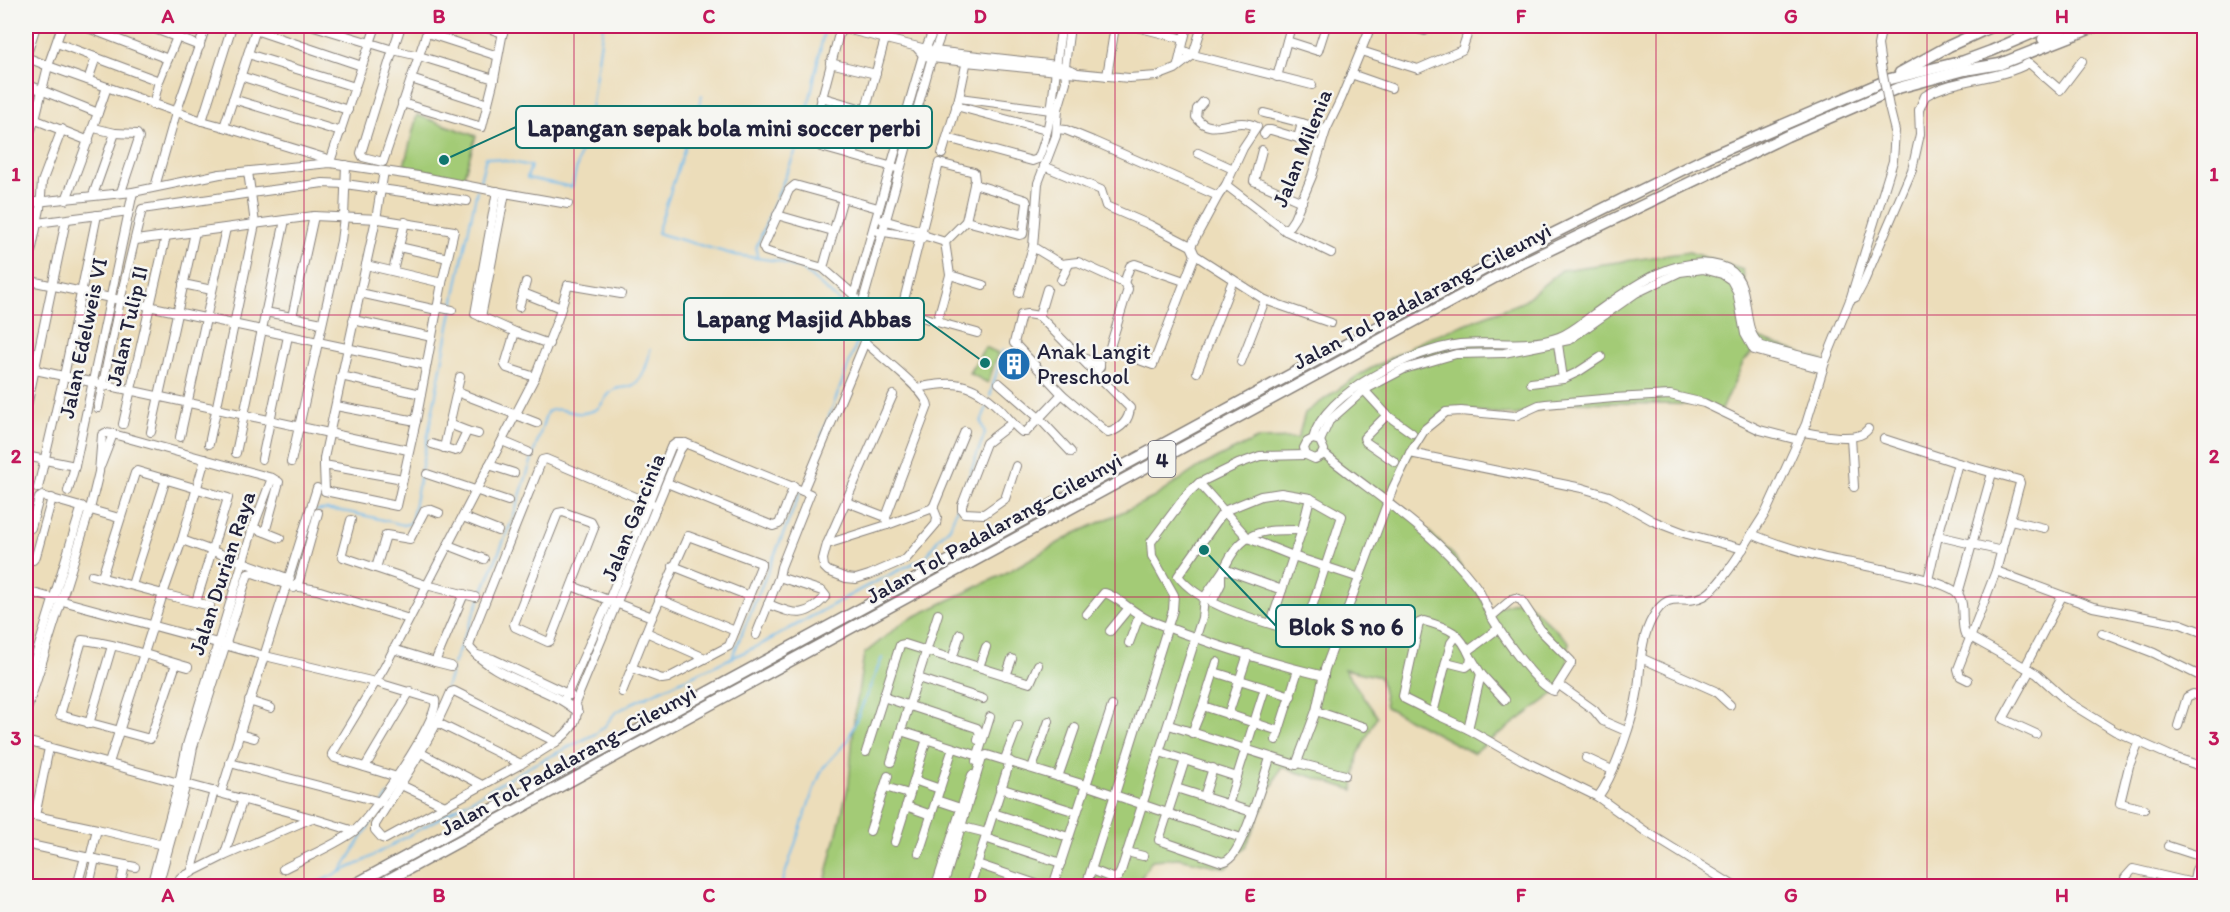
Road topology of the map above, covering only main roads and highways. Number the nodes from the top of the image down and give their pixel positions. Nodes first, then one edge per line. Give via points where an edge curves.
1 (1993, 26) edge
2 (2049, 26) edge
3 (2069, 26) edge
4 (2097, 26) edge
5 (1965, 70) junction
6 (1890, 79) junction
7 (352, 886) edge
8 (377, 886) edge

1 - 6 highway
2 - 6 highway, 4 via 1964,61
3 - 5 highway, 4
4 - 5 highway via 2000,64
5 - 8 highway, Jalan Tol Padalarang–Cileunyi / 4 via 1899,88 1787,136 1512,268
6 - 7 highway, Jalan Tol Padalarang–Cileunyi / 4 via 1708,157 1510,255

